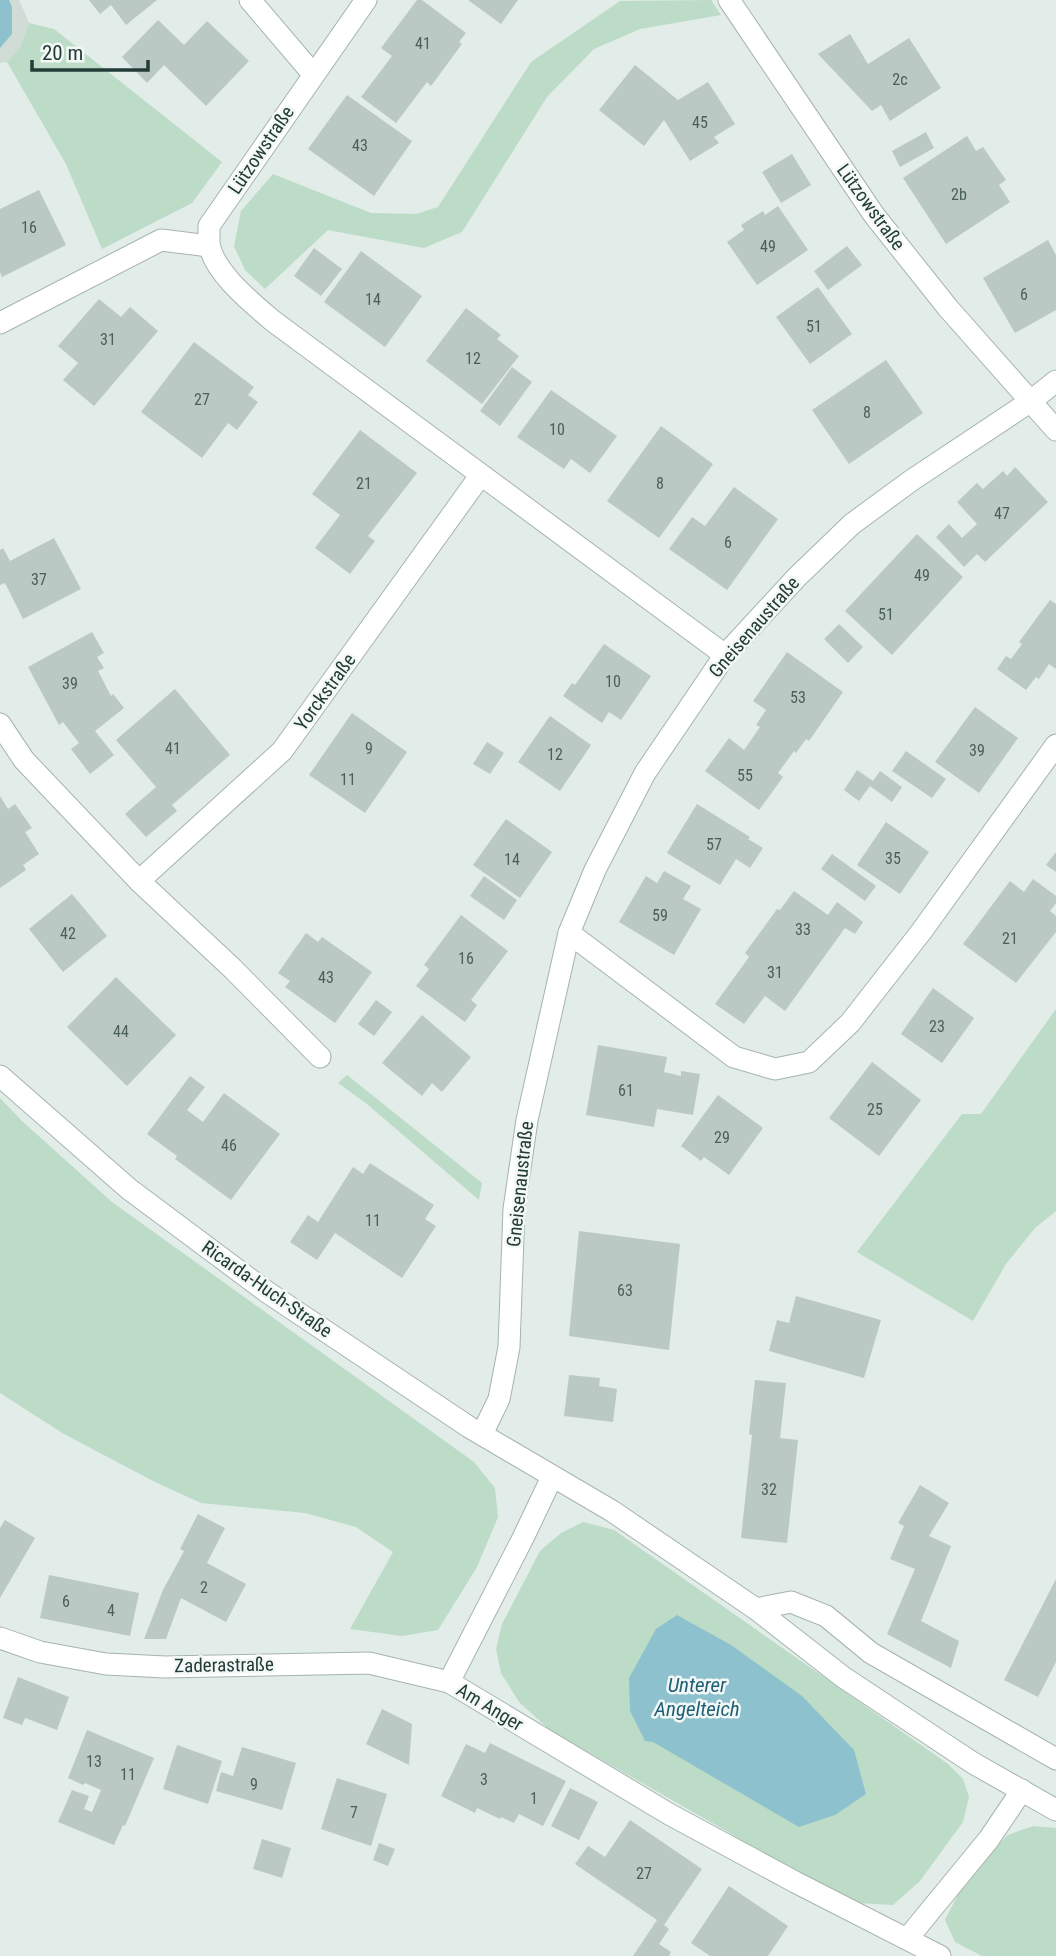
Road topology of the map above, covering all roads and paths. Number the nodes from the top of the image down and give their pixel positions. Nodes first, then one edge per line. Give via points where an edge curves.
1 (250, 0) edge
2 (366, 0) edge
3 (729, 0) edge
4 (313, 74) junction
5 (209, 236) junction
6 (0, 323) edge
7 (1056, 381) edge
8 (1031, 401) junction
9 (1056, 430) edge
10 (480, 476) junction
11 (724, 655) junction
12 (0, 724) edge
13 (1056, 745) edge
14 (139, 881) junction
15 (569, 933) junction
16 (320, 1057) dead end
17 (0, 1076) edge
18 (482, 1434) junction
19 (552, 1477) junction
20 (756, 1609) junction
21 (0, 1638) edge
22 (449, 1682) junction
23 (1056, 1759) edge
24 (1022, 1790) junction
25 (1056, 1810) edge
26 (907, 1938) junction
27 (940, 1956) edge

1 - 4 street
2 - 4 street, Lützowstraße
3 - 8 street, Lützowstraße via 874,215
4 - 5 street, Lützowstraße
5 - 6 street via 161,240
5 - 10 street via 219,266 273,321
7 - 8 street, Gneisenaustraße
8 - 9 street
8 - 11 street, Gneisenaustraße via 852,524
10 - 11 street
10 - 14 street, Yorckstraße via 282,751
11 - 15 street, Gneisenaustraße via 645,773 595,870
12 - 14 street via 24,760
13 - 15 street via 921,932 850,1023 809,1062 775,1069 734,1056
14 - 16 street
15 - 18 street, Gneisenaustraße via 527,1120 514,1209 509,1347 499,1399
17 - 18 street, Ricarda-Huch-Straße via 129,1189 256,1284
18 - 19 street, Ricarda-Huch-Straße
19 - 20 street via 612,1511
19 - 22 street, Am Anger
20 - 23 street via 791,1602 826,1616 871,1653
20 - 24 street via 843,1677
21 - 22 street, Zaderastraße via 40,1652 106,1664 369,1663
22 - 26 street, Am Anger via 669,1814
24 - 25 street
24 - 26 street via 989,1839
26 - 27 street, Am Anger

